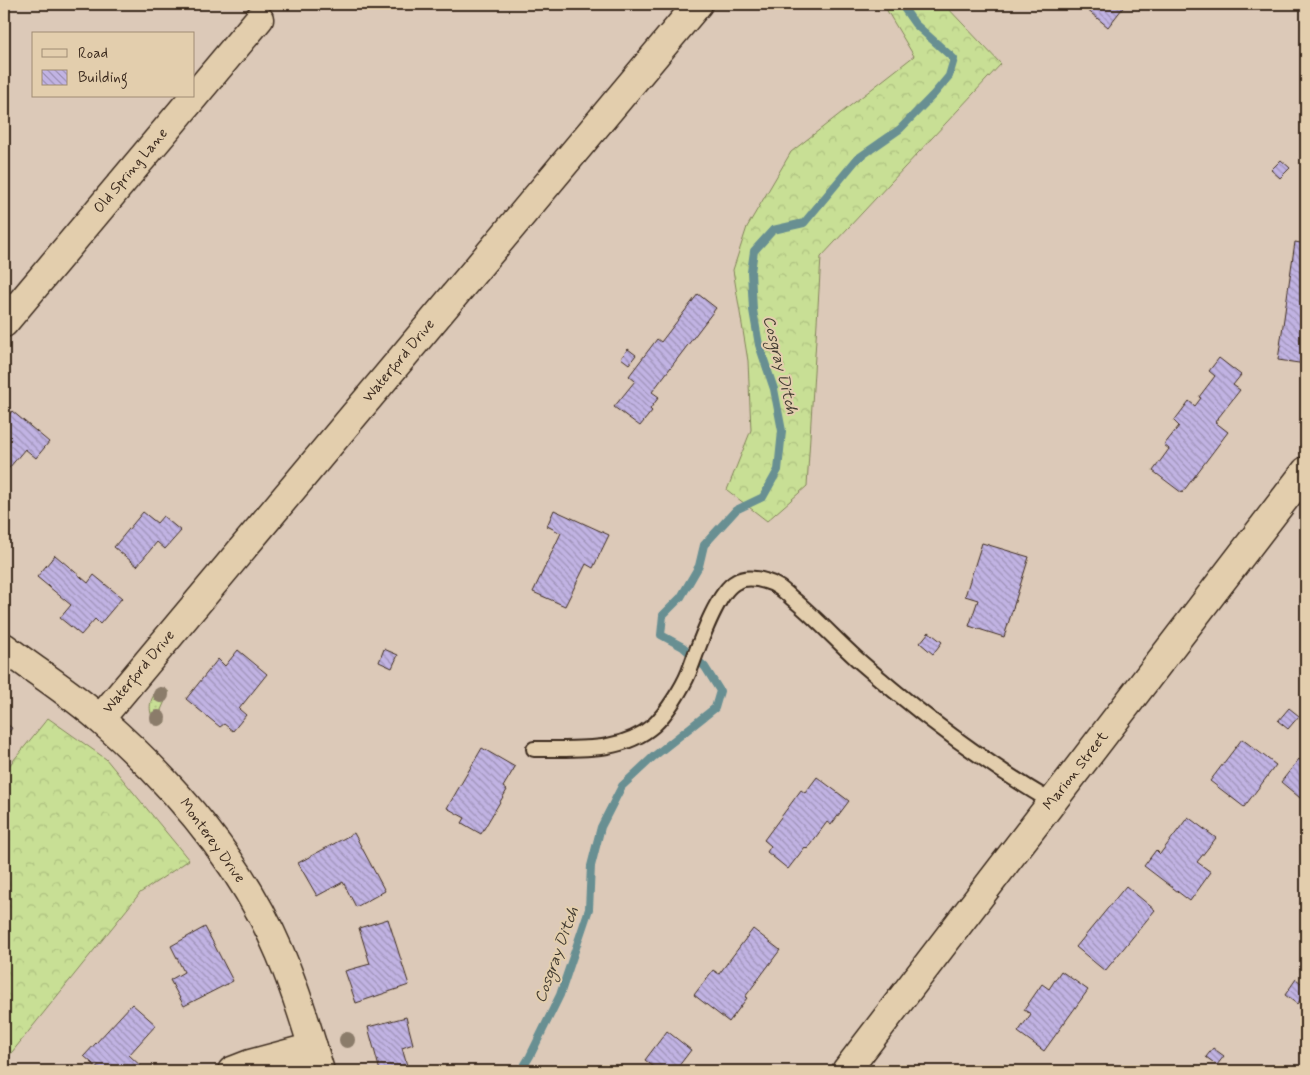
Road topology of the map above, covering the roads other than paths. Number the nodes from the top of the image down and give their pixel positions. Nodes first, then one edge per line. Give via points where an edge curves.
1 (698, 4) edge
2 (259, 19) dead end
3 (195, 95) edge
4 (193, 98) edge
5 (4, 323) edge
6 (1306, 471) edge
7 (4, 648) edge
8 (100, 719) junction
9 (534, 749) dead end
10 (1052, 802) junction
11 (316, 1059) edge
12 (232, 1071) edge
13 (846, 1071) edge

1 - 8 street, Waterford Drive
2 - 3 street, Old Spring Lane
4 - 5 street, Old Spring Lane
6 - 10 street, Marion Street
7 - 8 street, Monterey Drive
8 - 11 street, Monterey Drive via 200,819 233,866 260,910 279,951
9 - 10 lane via 597,748 626,742 654,725 689,673 714,611 735,582 759,579 775,584 940,727 1000,771
10 - 13 street, Marion Street
11 - 12 street via 250,1064

